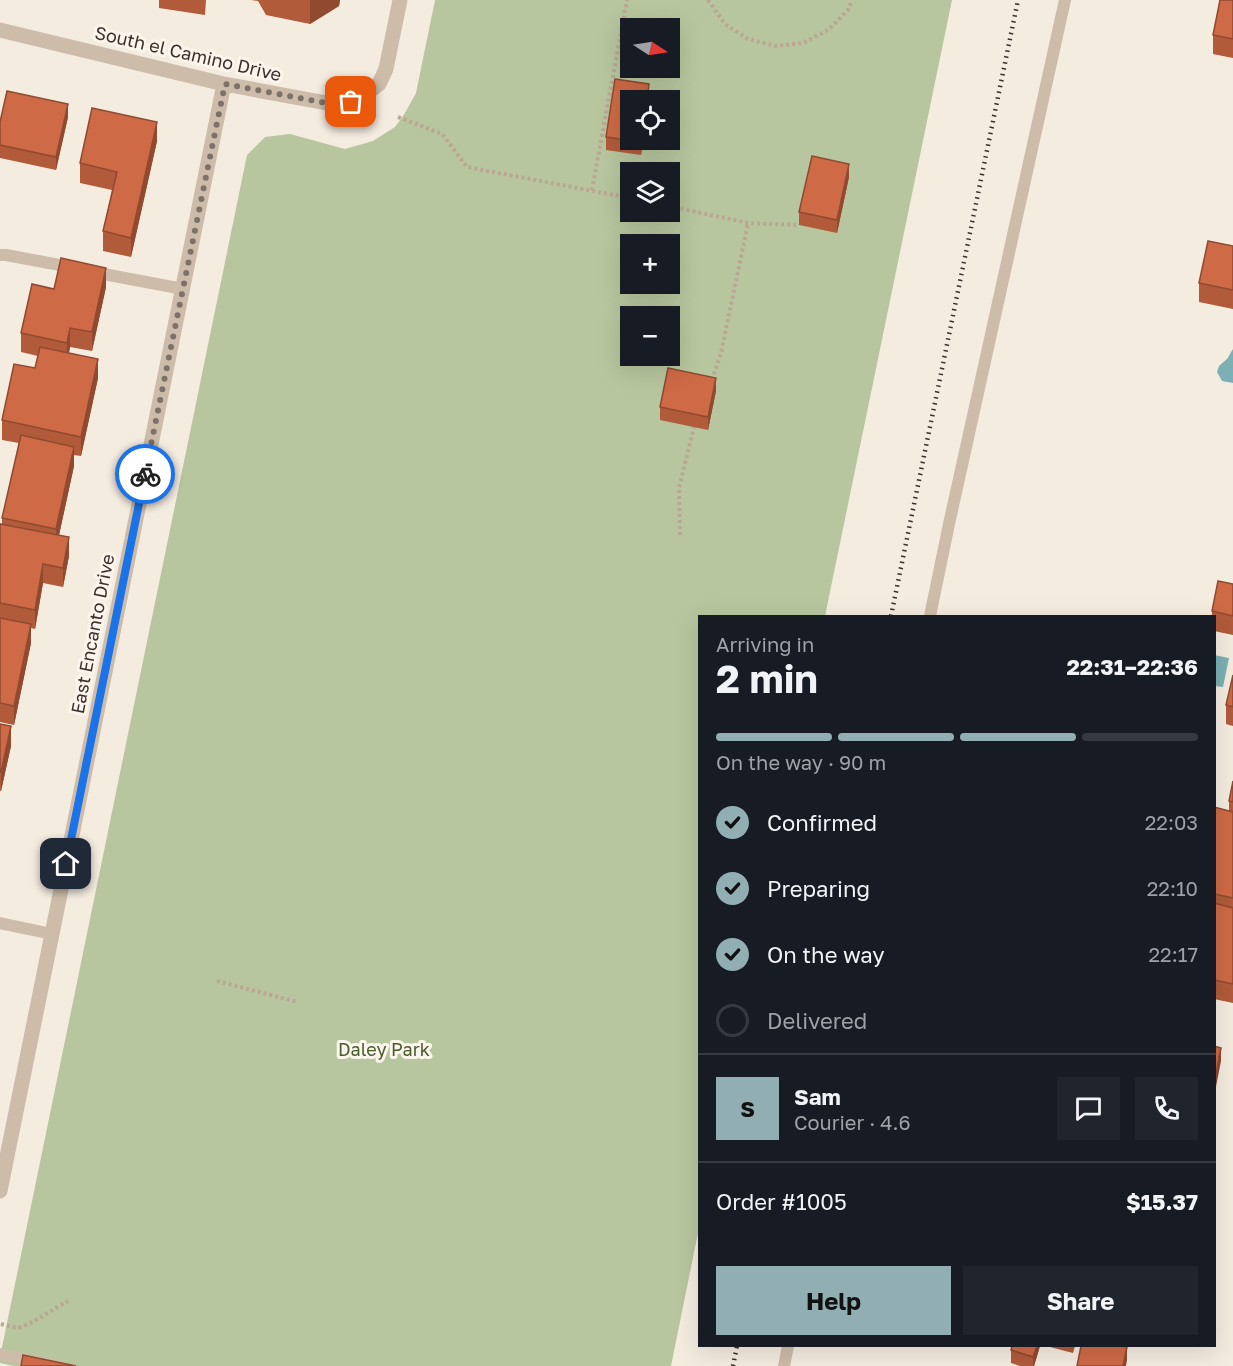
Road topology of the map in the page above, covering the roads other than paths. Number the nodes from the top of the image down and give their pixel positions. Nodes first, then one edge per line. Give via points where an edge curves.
1 (400, 0) edge
2 (1065, 0) edge
3 (0, 30) edge
4 (225, 84) junction
5 (0, 255) edge
6 (183, 289) junction
7 (930, 615) edge
8 (0, 923) edge
9 (52, 934) junction
10 (5, 1136) edge
11 (0, 1191) edge
12 (788, 1347) edge
13 (0, 1354) edge
14 (57, 1366) edge
15 (784, 1366) edge

1 - 4 street, South el Camino Drive via 386,69 379,84 351,102 332,104
2 - 7 lane
3 - 4 street, South el Camino Drive
4 - 6 street, East Encanto Drive
5 - 6 lane
6 - 9 street, East Encanto Drive
8 - 9 lane
9 - 10 street, East Encanto Drive
10 - 11 street, East Encanto Drive
12 - 15 lane
13 - 14 lane

